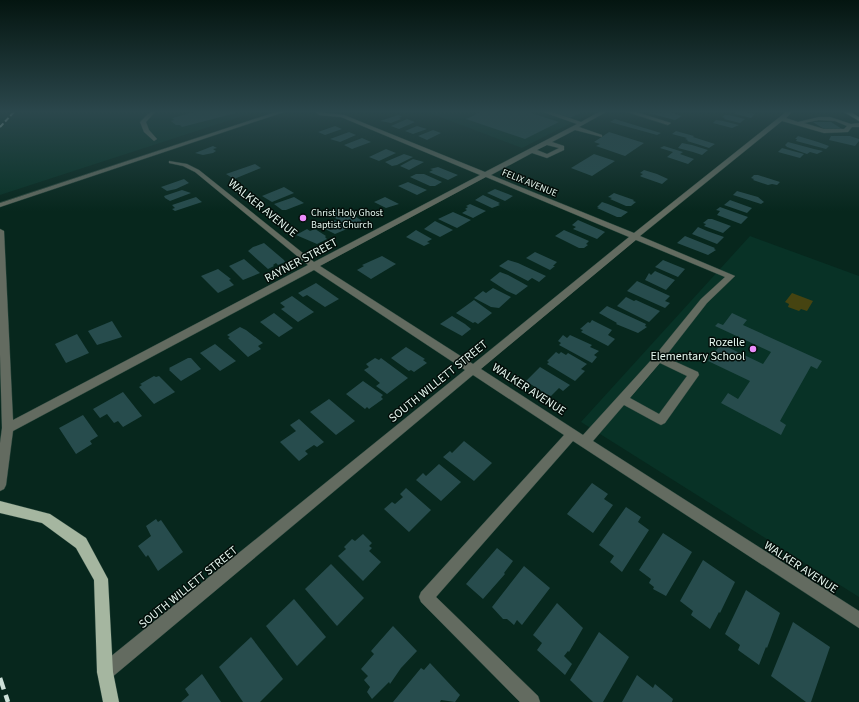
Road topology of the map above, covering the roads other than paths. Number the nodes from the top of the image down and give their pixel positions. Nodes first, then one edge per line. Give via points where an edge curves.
1 (183, 145) edge
2 (411, 145) edge
3 (545, 145) edge
4 (554, 145) edge
5 (750, 145) edge
6 (533, 151) junction
7 (171, 162) dead end
8 (486, 176) junction
9 (0, 205) edge
10 (0, 231) edge
11 (635, 236) junction
12 (314, 266) junction
13 (658, 358) junction
14 (474, 368) junction
15 (622, 399) junction
16 (8, 428) junction
17 (573, 433) junction
18 (585, 441) junction
19 (0, 485) edge
20 (0, 507) edge
21 (859, 620) edge
22 (105, 672) junction
23 (110, 702) edge
24 (532, 702) edge

1 - 9 street
2 - 8 street, FELIX AVENUE
3 - 6 street, RAYNER STREET
4 - 6 street via 562,149 547,156
5 - 11 street, SOUTH WILLETT STREET
6 - 8 street, RAYNER STREET
7 - 12 street, WALKER AVENUE via 197,171
8 - 11 street, FELIX AVENUE
8 - 12 street, RAYNER STREET
10 - 16 street
11 - 13 street, FELIX AVENUE via 731,276 704,301
11 - 14 street, SOUTH WILLETT STREET
12 - 14 street, WALKER AVENUE
12 - 16 street, RAYNER STREET
13 - 15 street
13 - 15 street via 694,375 661,420
14 - 17 street, WALKER AVENUE
14 - 22 street, SOUTH WILLETT STREET
15 - 18 street
16 - 19 street
17 - 18 street, WALKER AVENUE
17 - 24 street via 426,597
18 - 21 street, WALKER AVENUE
20 - 22 main road via 45,518 81,543 101,579
22 - 23 main road

